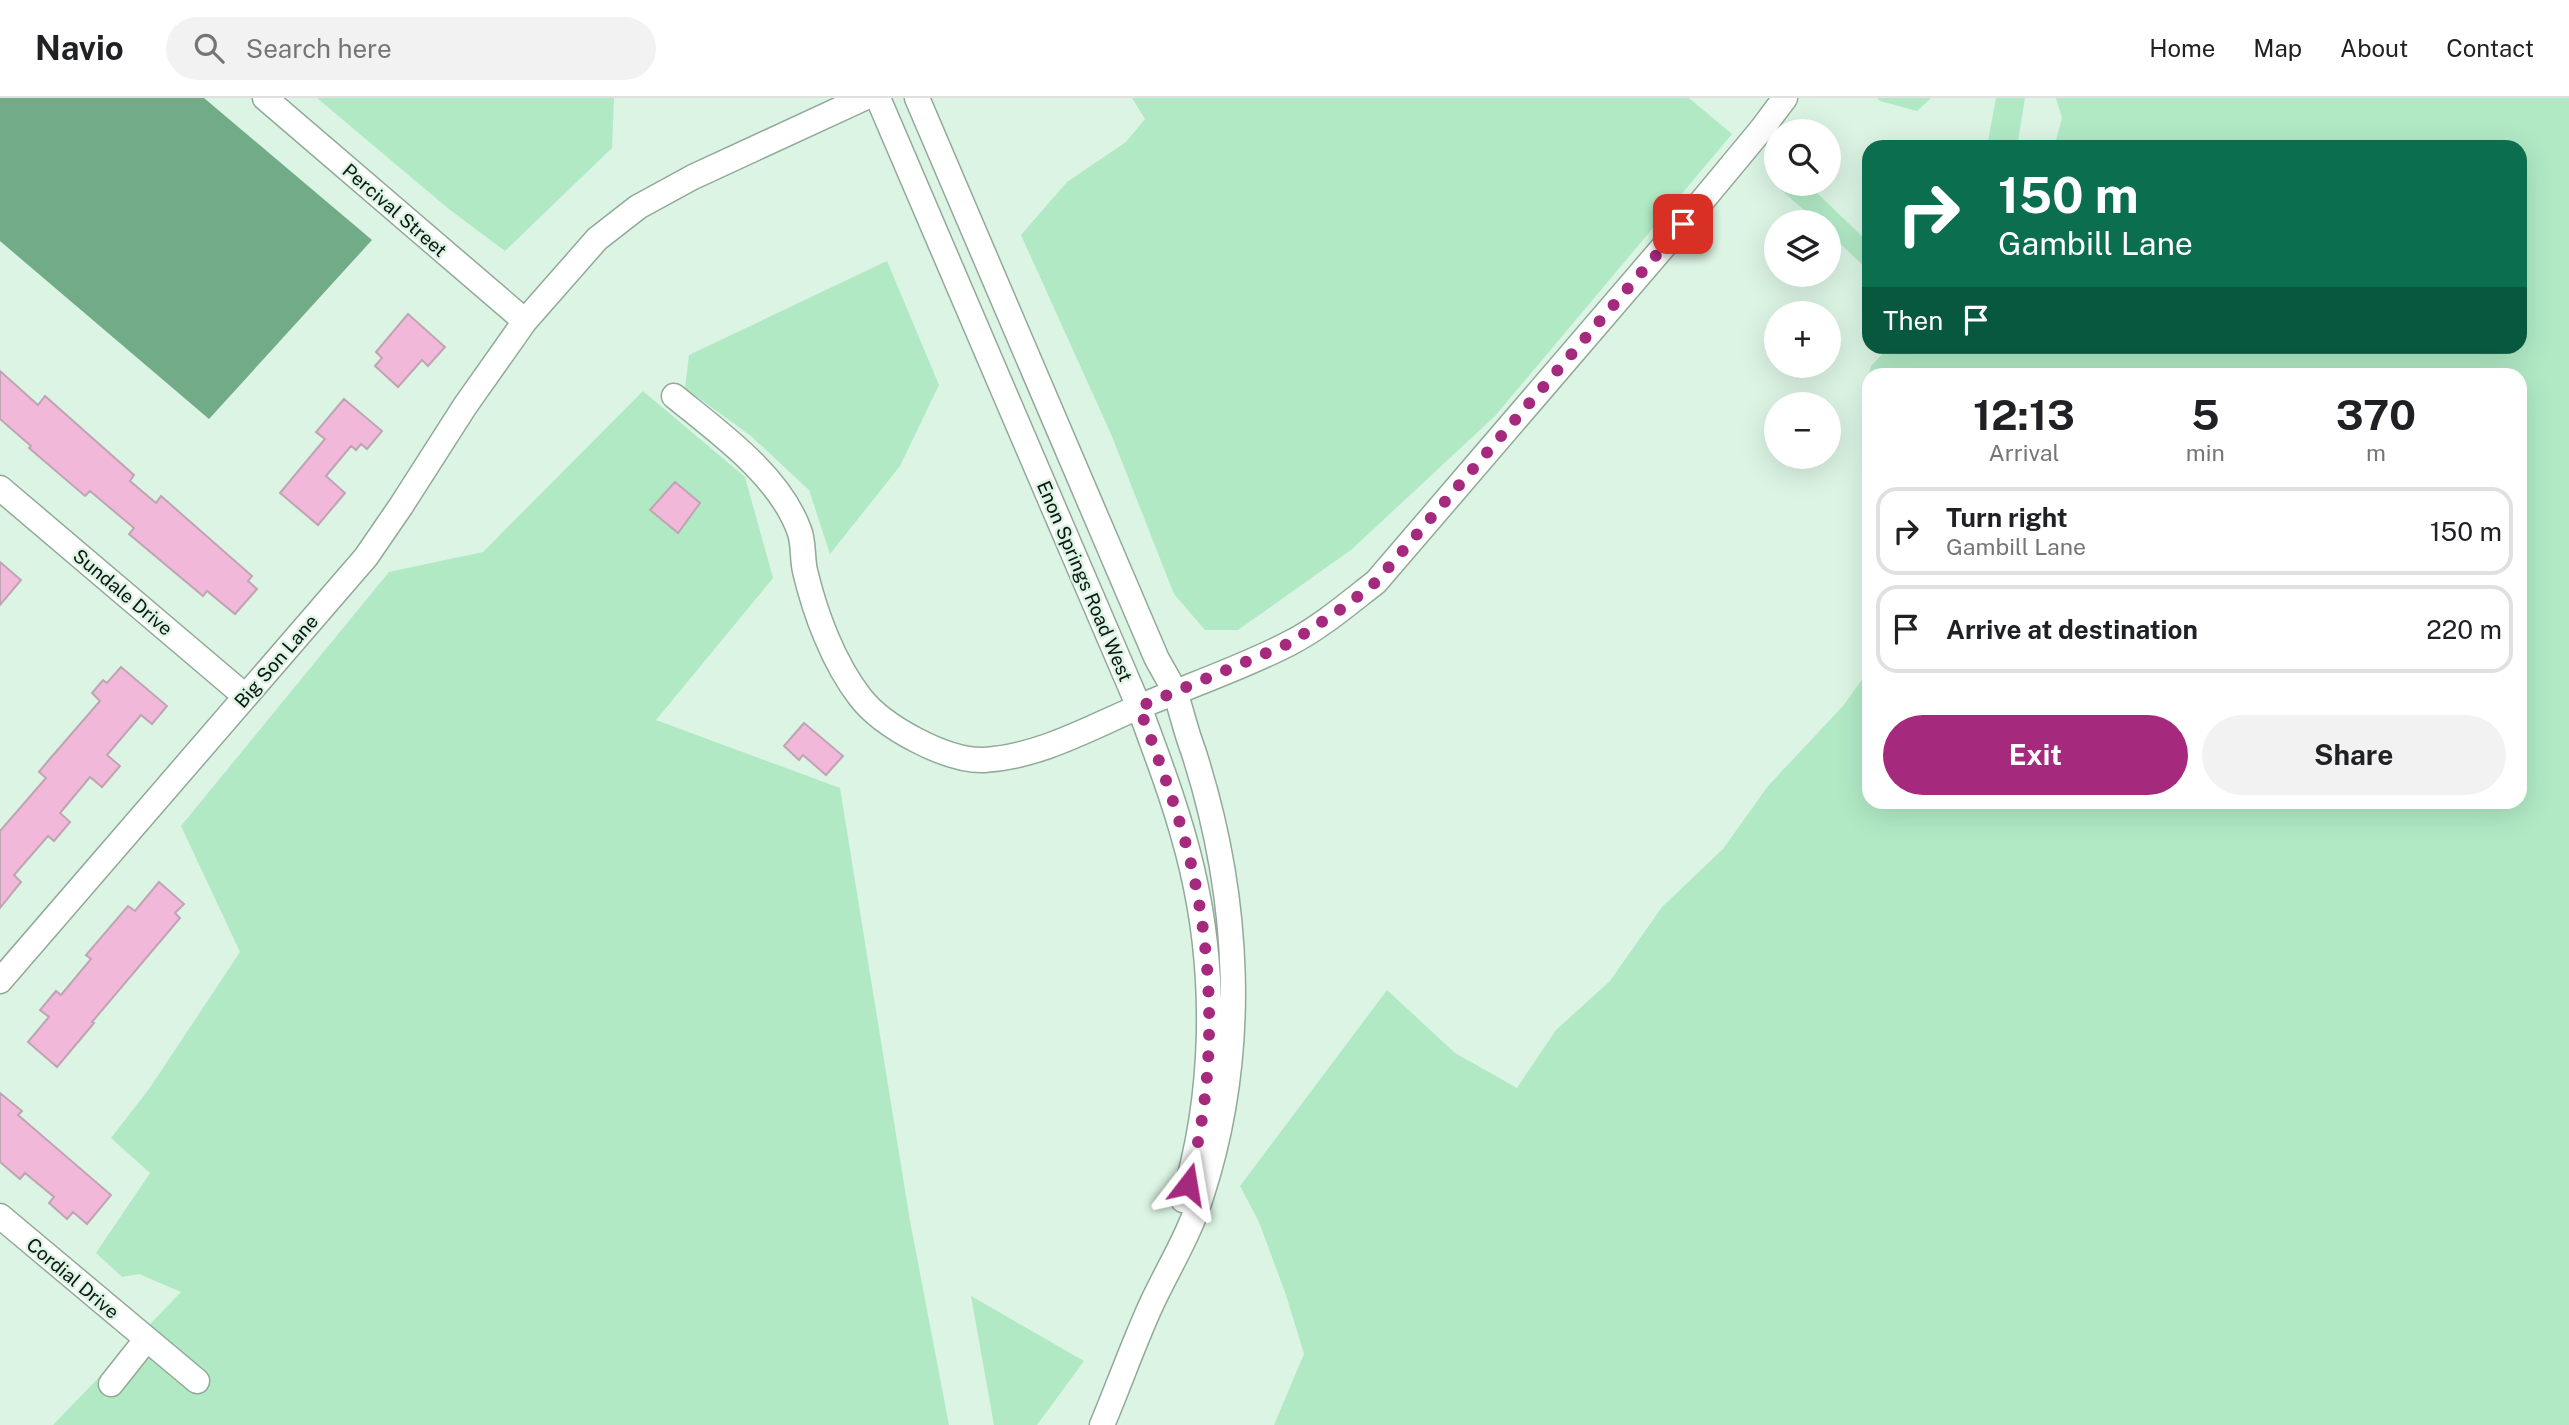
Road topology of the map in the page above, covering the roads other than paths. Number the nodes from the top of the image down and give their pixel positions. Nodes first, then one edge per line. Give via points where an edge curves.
1 (265, 98) edge
2 (864, 98) edge
3 (878, 98) edge
4 (917, 98) edge
5 (1785, 98) edge
6 (525, 321) junction
7 (674, 396) dead end
8 (0, 488) edge
9 (1175, 693) junction
10 (245, 696) junction
11 (1139, 707) junction
12 (0, 981) edge
13 (0, 1216) edge
14 (1142, 1328) junction
15 (146, 1339) junction
16 (197, 1381) dead end
17 (111, 1384) dead end
18 (1102, 1425) edge

1 - 6 street, Percival Street
2 - 6 street, Big Son Lane via 638,207 597,239
3 - 11 street, Enon Springs Road West
4 - 9 street
5 - 9 street via 1376,582 1290,643
6 - 10 street, Big Son Lane via 366,557
7 - 11 street via 776,487 800,531 805,570 842,668 861,698 915,741 983,760 1043,748
8 - 10 street, Sundale Drive
9 - 11 street
9 - 14 street via 1208,796 1222,862 1233,959 1231,1037 1209,1173 1191,1227
10 - 12 street, Big Son Lane
11 - 14 street, Enon Springs Road West via 1193,871 1208,996 1205,1090 1196,1151
13 - 15 street, Cordial Drive
14 - 18 street
15 - 16 street, Cordial Drive
15 - 17 street

